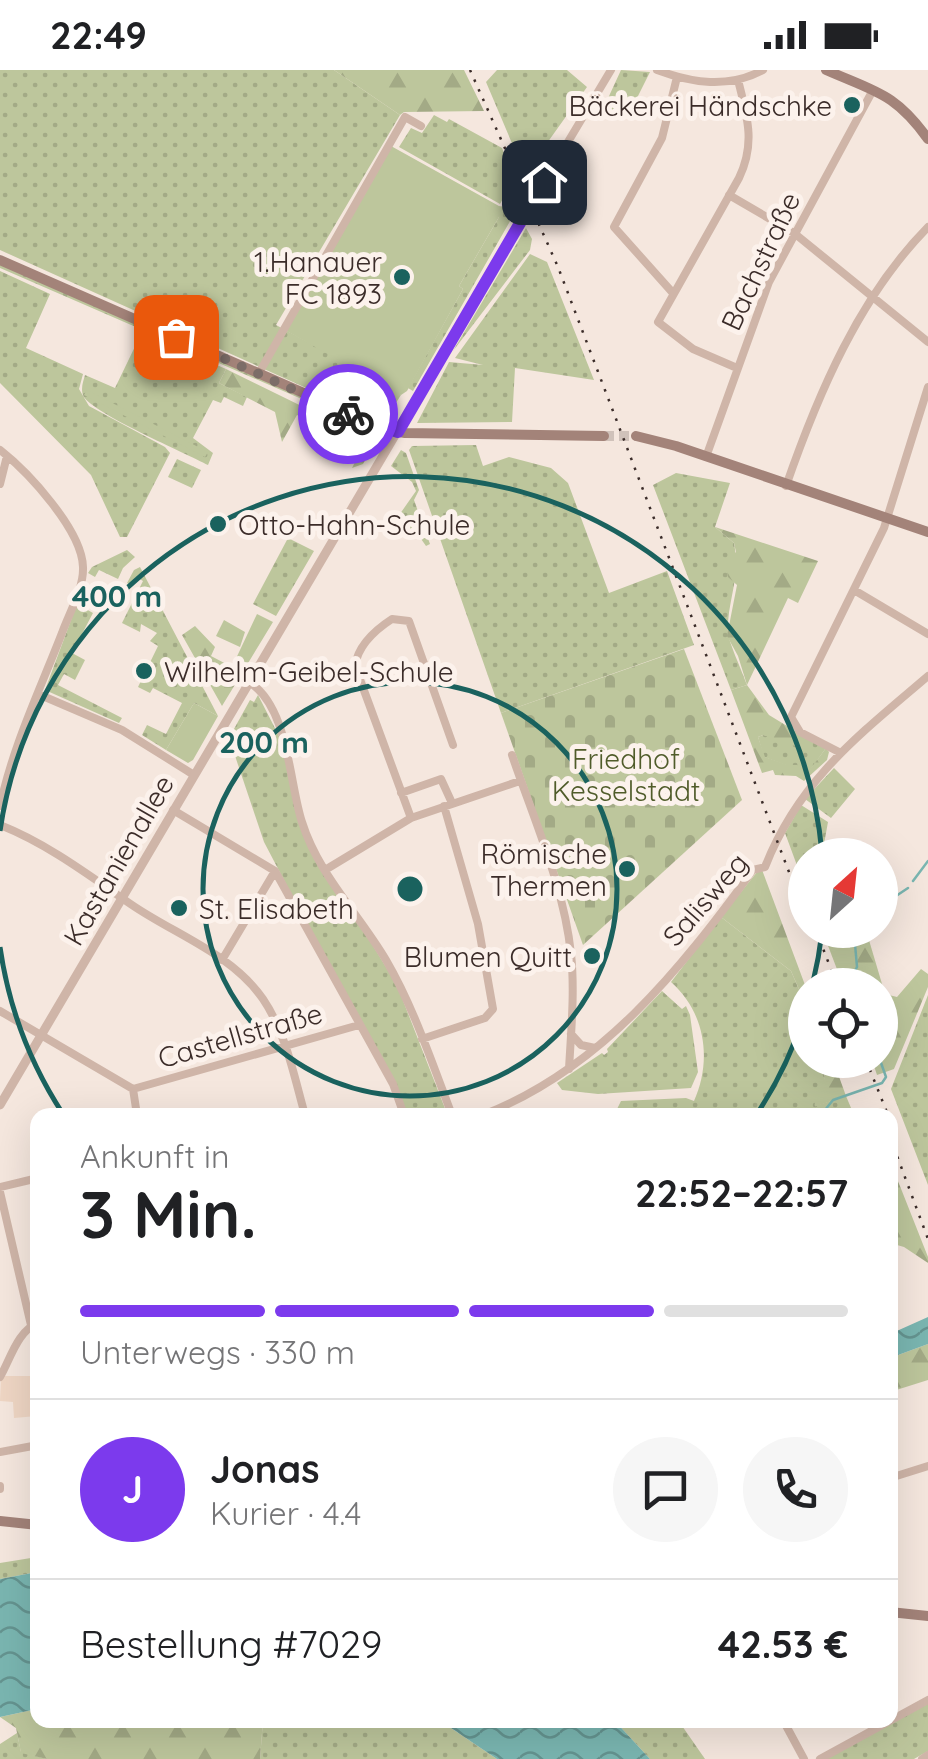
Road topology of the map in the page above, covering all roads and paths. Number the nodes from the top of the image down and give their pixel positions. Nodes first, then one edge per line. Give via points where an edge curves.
1 (610, 70) edge
2 (656, 70) edge
3 (763, 70) edge
4 (826, 70) edge
5 (677, 77) junction
6 (738, 80) junction
7 (873, 90) junction
8 (421, 126) dead end
9 (928, 139) edge
10 (729, 195) junction
11 (928, 227) edge
12 (794, 233) junction
13 (0, 260) edge
14 (672, 292) junction
15 (873, 296) junction
16 (928, 342) edge
17 (737, 368) junction
18 (258, 374) junction
19 (928, 386) edge
20 (398, 432) junction
21 (604, 436) tunnel mouth
22 (636, 436) tunnel mouth
23 (4, 453) edge
24 (706, 458) junction
25 (0, 484) edge
26 (786, 486) junction
27 (887, 520) junction
28 (928, 532) edge
29 (854, 590) junction
30 (928, 634) edge
31 (928, 676) edge
32 (249, 682) junction
33 (38, 694) junction
34 (452, 744) dead end
35 (839, 752) junction
36 (512, 756) dead end
37 (194, 774) junction
38 (520, 781) junction
39 (402, 793) junction
40 (448, 805) junction
41 (0, 806) edge
42 (174, 810) junction
43 (410, 818) junction
44 (0, 826) edge
45 (325, 870) junction
46 (275, 871) junction
47 (122, 898) junction
48 (222, 960) junction
49 (0, 1010) edge
50 (360, 1025) junction
51 (570, 1034) junction
52 (42, 1035) junction
53 (422, 1039) junction
54 (285, 1047) junction
55 (600, 1047) junction
56 (569, 1069) junction
57 (133, 1089) junction
58 (0, 1105) edge
59 (137, 1108) edge
60 (303, 1108) edge
61 (402, 1108) edge
62 (449, 1108) edge
63 (500, 1108) edge
64 (30, 1180) edge
65 (0, 1189) edge
66 (30, 1314) edge
67 (30, 1330) edge
68 (0, 1377) edge
69 (30, 1446) edge
70 (0, 1452) edge
71 (928, 1466) edge
72 (898, 1475) edge
73 (0, 1521) edge
74 (30, 1524) edge
75 (898, 1613) edge
76 (928, 1616) edge
77 (928, 1700) edge
78 (898, 1716) edge
79 (787, 1728) edge
80 (877, 1728) edge
81 (804, 1759) edge
82 (820, 1759) edge

1 - 20 street, Kastanienallee, bridge
2 - 5 street
3 - 6 street
4 - 7 main road
5 - 6 street
5 - 14 street via 664,134 614,226
6 - 10 street via 750,140
7 - 9 main road via 900,104
7 - 12 street, Bachstraße
8 - 18 street via 405,117
10 - 12 street
10 - 14 street
11 - 15 street
12 - 15 street
12 - 17 street, Bachstraße
13 - 18 main road
14 - 17 street via 660,326
15 - 16 street
15 - 26 street via 816,403
17 - 24 street, Bachstraße
18 - 20 main road
19 - 27 street
20 - 21 main road
20 - 32 street, Kastanienallee
22 - 24 main road
23 - 25 street
23 - 33 street via 49,498 83,567
24 - 26 main road
26 - 27 main road
27 - 28 main road
27 - 29 street
29 - 30 street
29 - 35 street via 791,716 800,732
31 - 35 street, Salisweg
32 - 37 street, Kastanienallee
32 - 45 street via 265,697 286,744 301,820
33 - 37 street via 122,730
33 - 41 street via 12,754
34 - 39 street via 409,621 392,618 369,638 355,666
35 - 55 street, Salisweg via 798,800 765,867 753,870 666,980
36 - 38 street
37 - 42 street, Kastanienallee
38 - 40 street
38 - 51 street via 565,918 572,960
39 - 40 street via 441,779
39 - 43 street
40 - 43 street
40 - 53 street via 494,1009 486,1018
42 - 46 street
42 - 47 street, Kastanienallee
43 - 45 street
44 - 47 street
45 - 53 street via 388,963
46 - 48 street
46 - 50 street
47 - 48 street
47 - 52 street, Kastanienallee
48 - 54 street via 260,995
49 - 52 street
50 - 54 street, Castellstraße
50 - 61 street
51 - 55 street via 584,1047
51 - 56 street
52 - 57 street
52 - 58 street, Kastanienallee
53 - 62 street
54 - 57 street, Castellstraße
54 - 60 street
55 - 56 street, Salisweg
56 - 63 street, Salisweg
57 - 59 street
64 - 65 street
65 - 66 street
67 - 68 street
69 - 70 street
71 - 72 street
73 - 74 main road
75 - 76 main road
77 - 78 street
79 - 81 street
80 - 82 street

